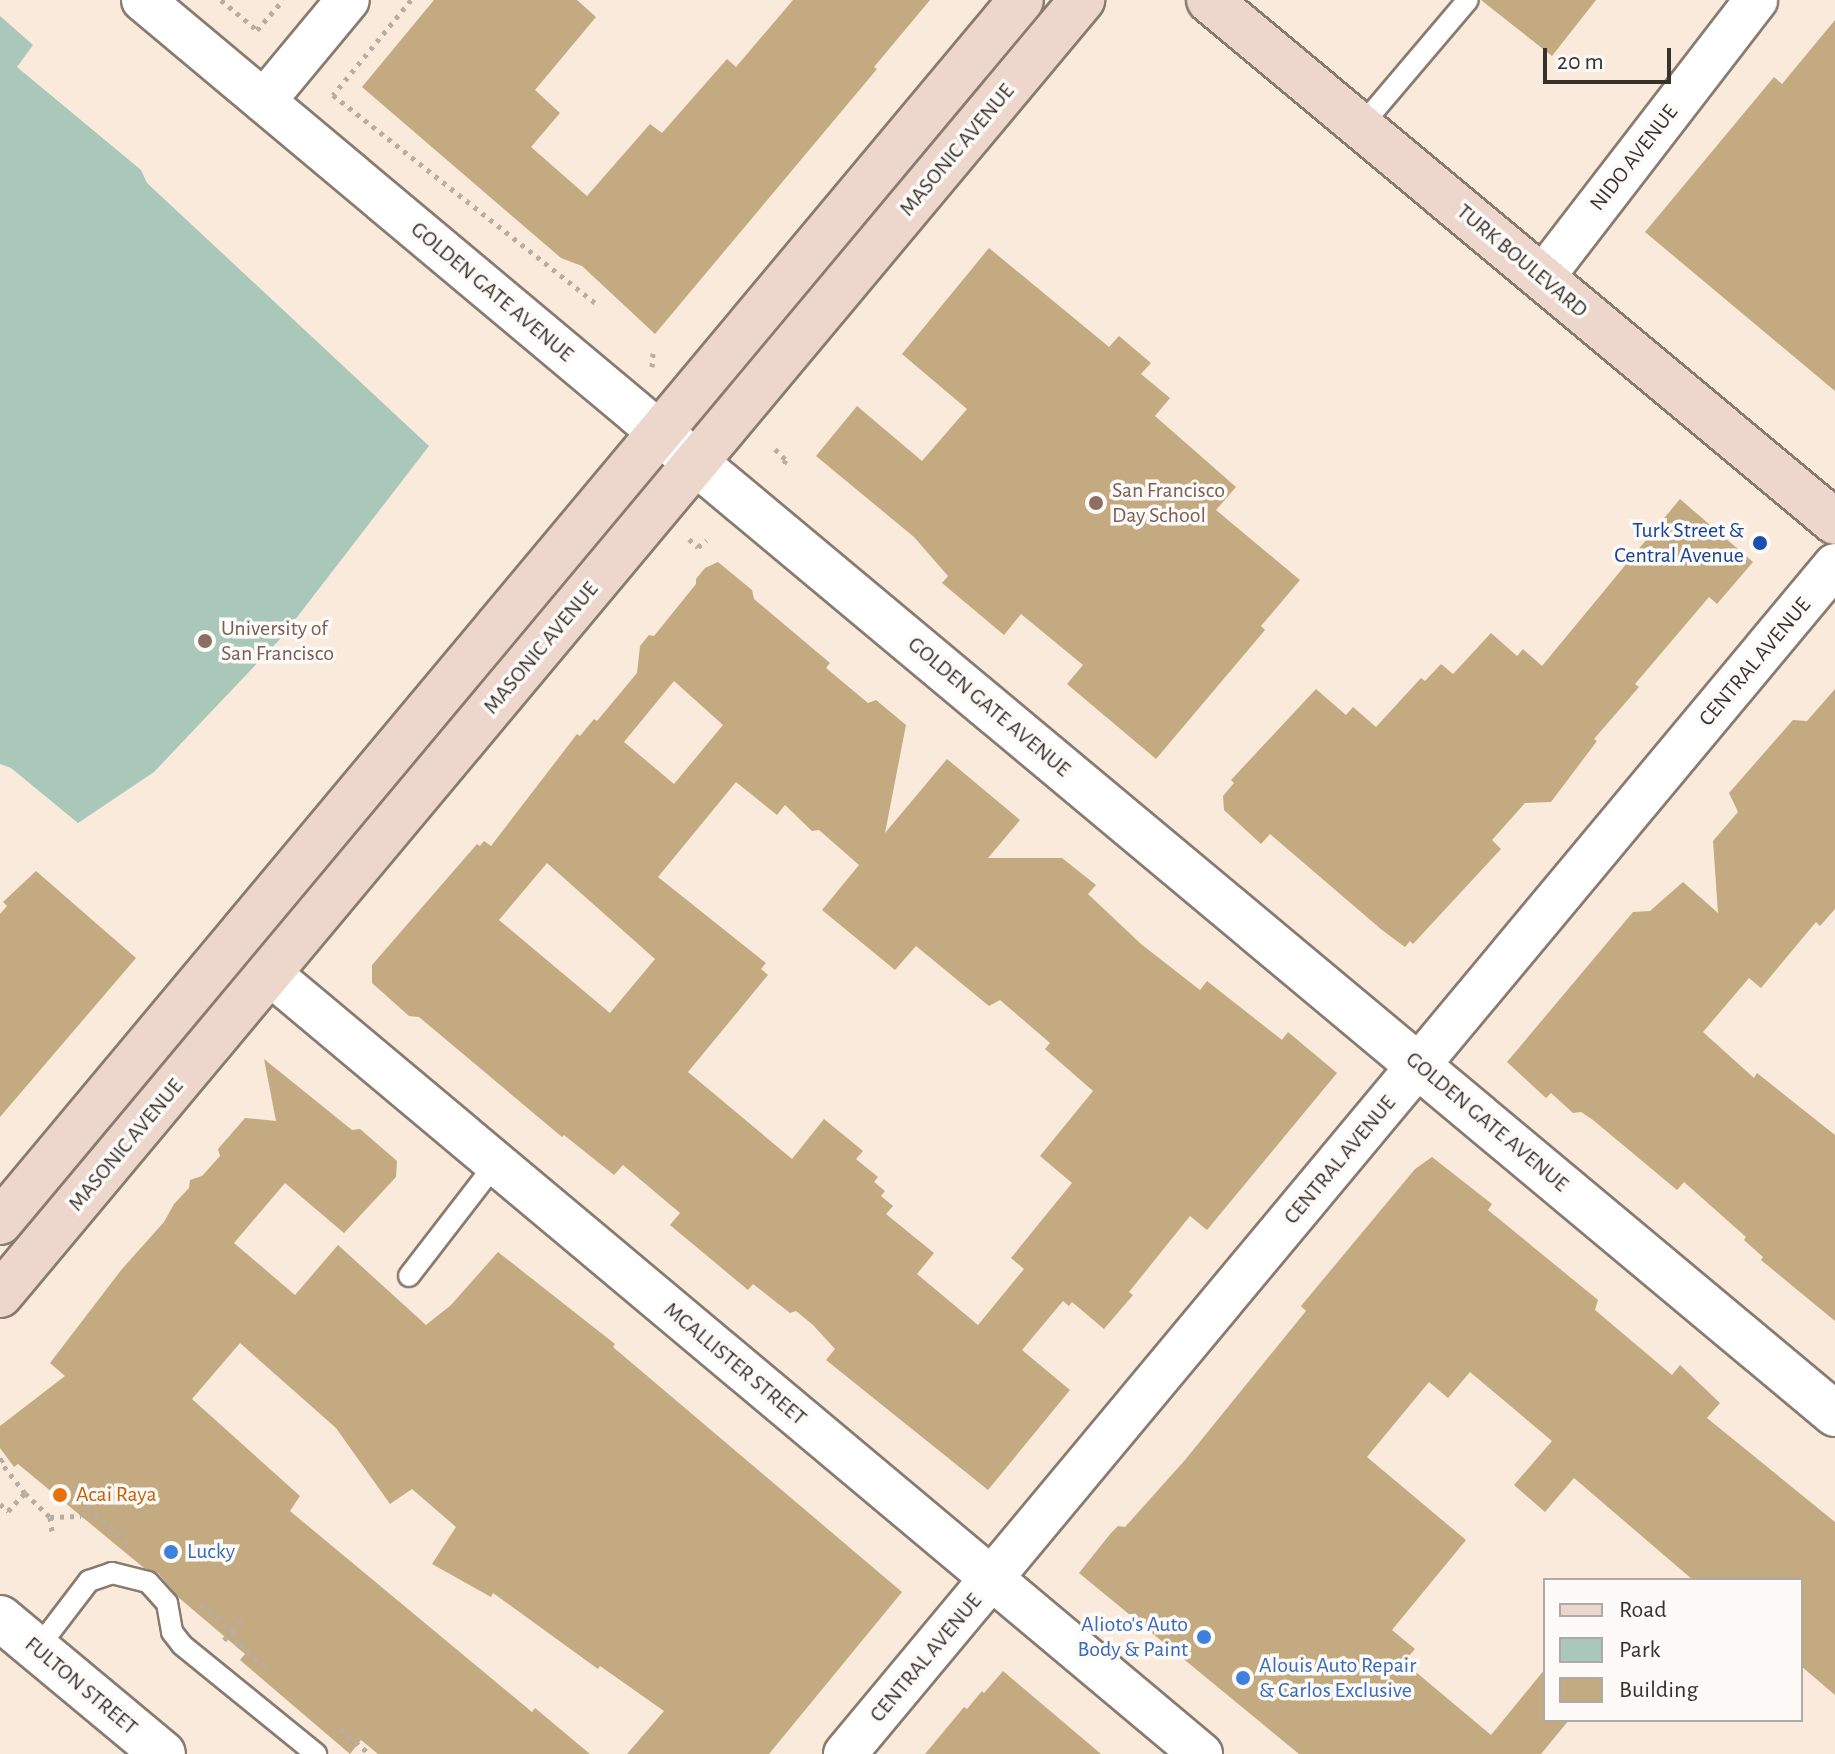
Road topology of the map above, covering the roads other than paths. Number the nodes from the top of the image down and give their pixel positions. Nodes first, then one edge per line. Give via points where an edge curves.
1 (143, 0) edge
2 (348, 0) edge
3 (1021, 0) edge
4 (1082, 0) edge
5 (1209, 0) edge
6 (1468, 0) edge
7 (1756, 0) edge
8 (264, 101) junction
9 (1361, 126) junction
10 (1542, 278) junction
11 (659, 432) junction
12 (696, 462) junction
13 (1835, 522) edge
14 (1835, 565) edge
15 (269, 973) junction
16 (1419, 1065) junction
17 (496, 1163) junction
18 (0, 1222) edge
19 (409, 1276) dead end
20 (0, 1295) edge
21 (1835, 1414) edge
22 (991, 1579) junction
23 (0, 1618) edge
24 (37, 1649) junction
25 (163, 1754) edge
26 (316, 1754) edge
27 (845, 1754) edge
28 (1201, 1754) edge

1 - 8 street, GOLDEN GATE AVENUE
2 - 8 street
3 - 11 main road
4 - 12 main road, MASONIC AVENUE
5 - 9 main road, TURK BOULEVARD
6 - 9 lane
7 - 10 street, NIDO AVENUE
8 - 11 street, GOLDEN GATE AVENUE
9 - 10 main road, TURK BOULEVARD
10 - 13 main road, TURK BOULEVARD
11 - 12 street, GOLDEN GATE AVENUE
11 - 18 main road
12 - 15 main road, MASONIC AVENUE
12 - 16 street, GOLDEN GATE AVENUE
14 - 16 street, CENTRAL AVENUE
15 - 17 street, MCALLISTER STREET
15 - 20 main road, MASONIC AVENUE
16 - 21 street, GOLDEN GATE AVENUE
16 - 22 street, CENTRAL AVENUE
17 - 19 lane
17 - 22 street, MCALLISTER STREET
22 - 27 street, CENTRAL AVENUE
22 - 28 street, MCALLISTER STREET
23 - 24 street, FULTON STREET
24 - 25 street, FULTON STREET
24 - 26 lane via 89,1581 112,1573 148,1582 167,1603 172,1632 182,1645

